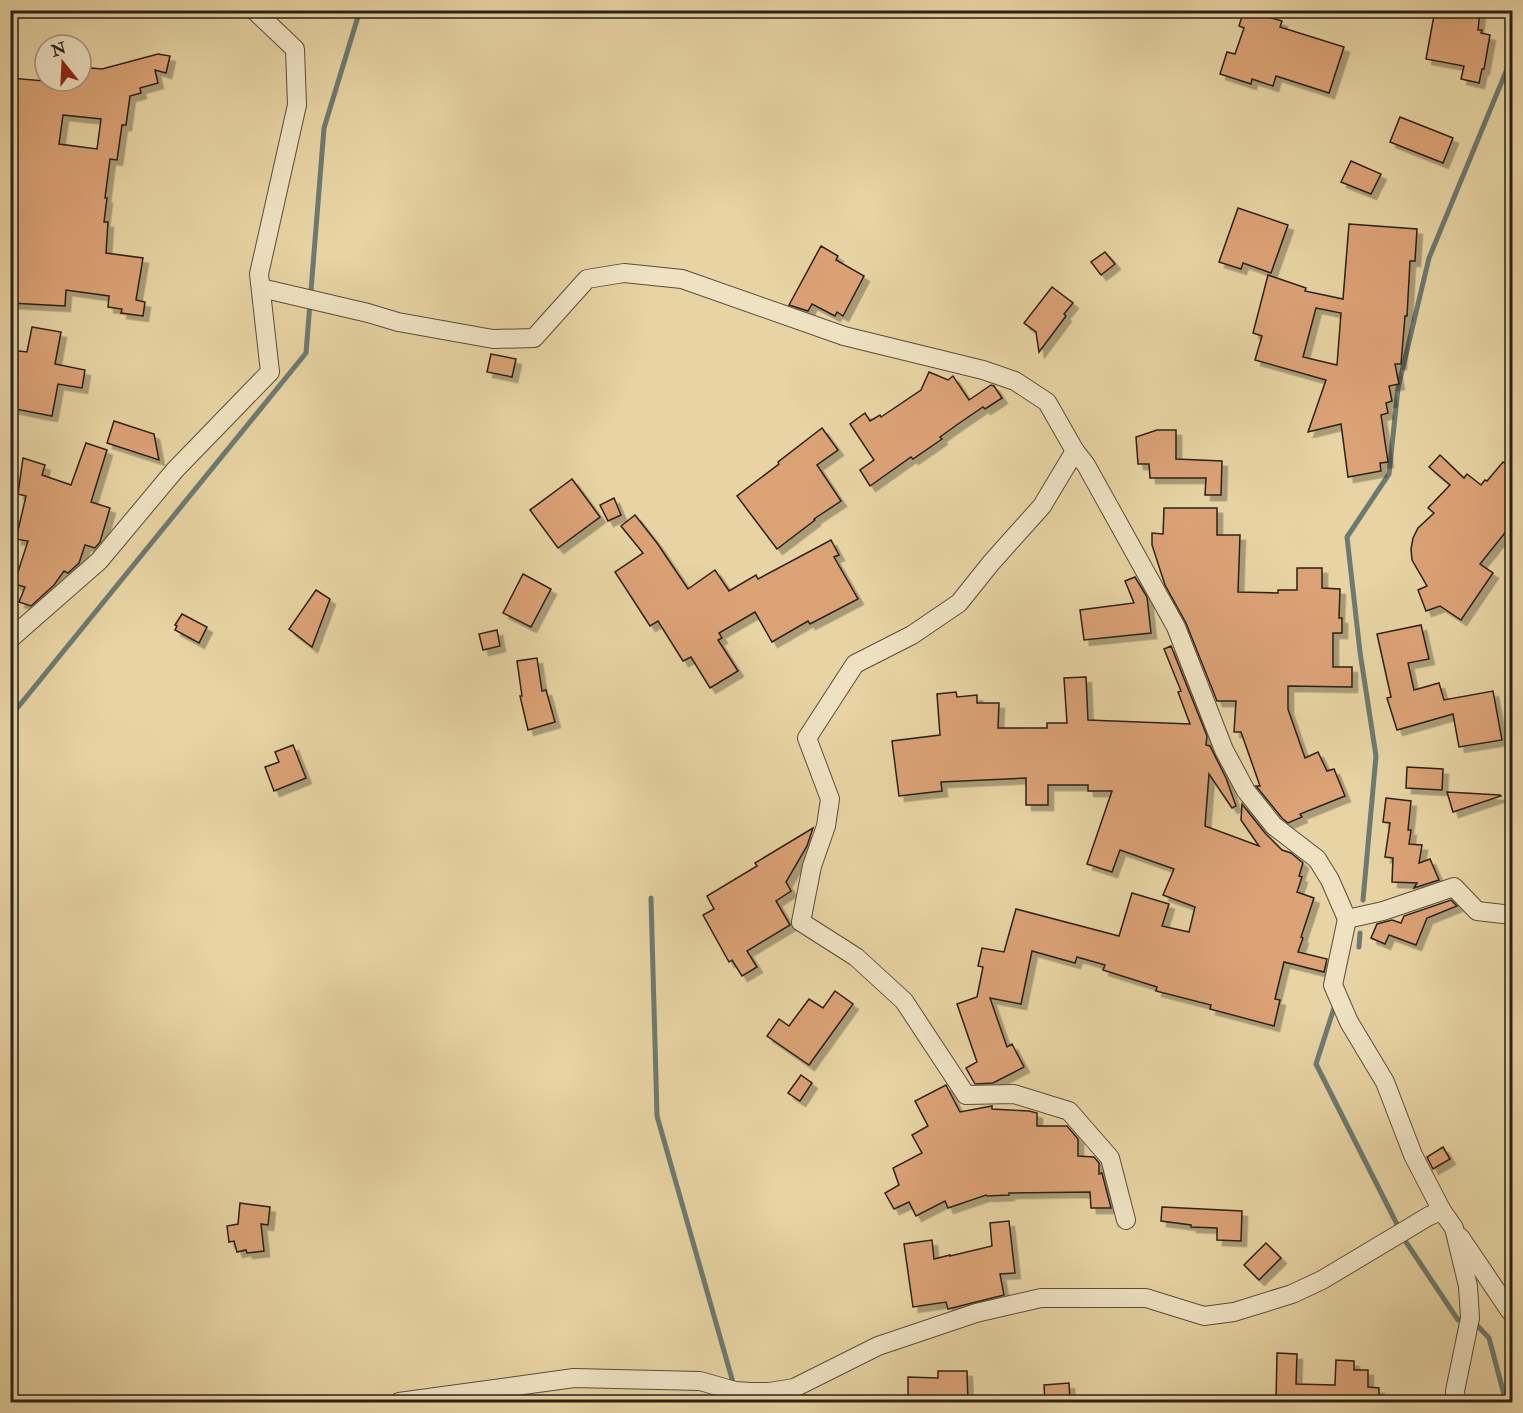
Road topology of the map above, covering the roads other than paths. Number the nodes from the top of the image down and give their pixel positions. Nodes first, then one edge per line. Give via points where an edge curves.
1 (254, 10) edge
2 (261, 288) junction
3 (1075, 451) junction
4 (10, 639) edge
5 (1512, 915) edge
6 (1347, 920) junction
7 (1442, 1211) junction
8 (1126, 1220) dead end
9 (1454, 1228) junction
10 (1512, 1311) edge
11 (399, 1402) edge
12 (1456, 1402) edge

1 - 2 street via 295,50 297,105 259,274
2 - 3 street via 398,322 493,339 534,338 587,279 624,273 682,279 844,336 1015,381 1047,402
2 - 4 street via 270,372 175,470 99,561
3 - 6 street via 1176,627 1224,750 1246,791 1274,826 1317,859
3 - 8 street via 1042,506 959,603 912,635 855,664 807,738 830,799 801,922 856,957 904,1001 966,1095 1014,1094 1069,1111 1110,1158
5 - 6 street via 1477,911 1454,887
6 - 7 street via 1333,985 1349,1022 1385,1082 1413,1155
7 - 9 street
7 - 11 street via 1322,1280 1234,1312 1204,1316 1146,1298 1041,1298 976,1313 878,1346 783,1390 735,1391 700,1381 574,1378
9 - 10 street
9 - 12 street via 1468,1286 1470,1318

